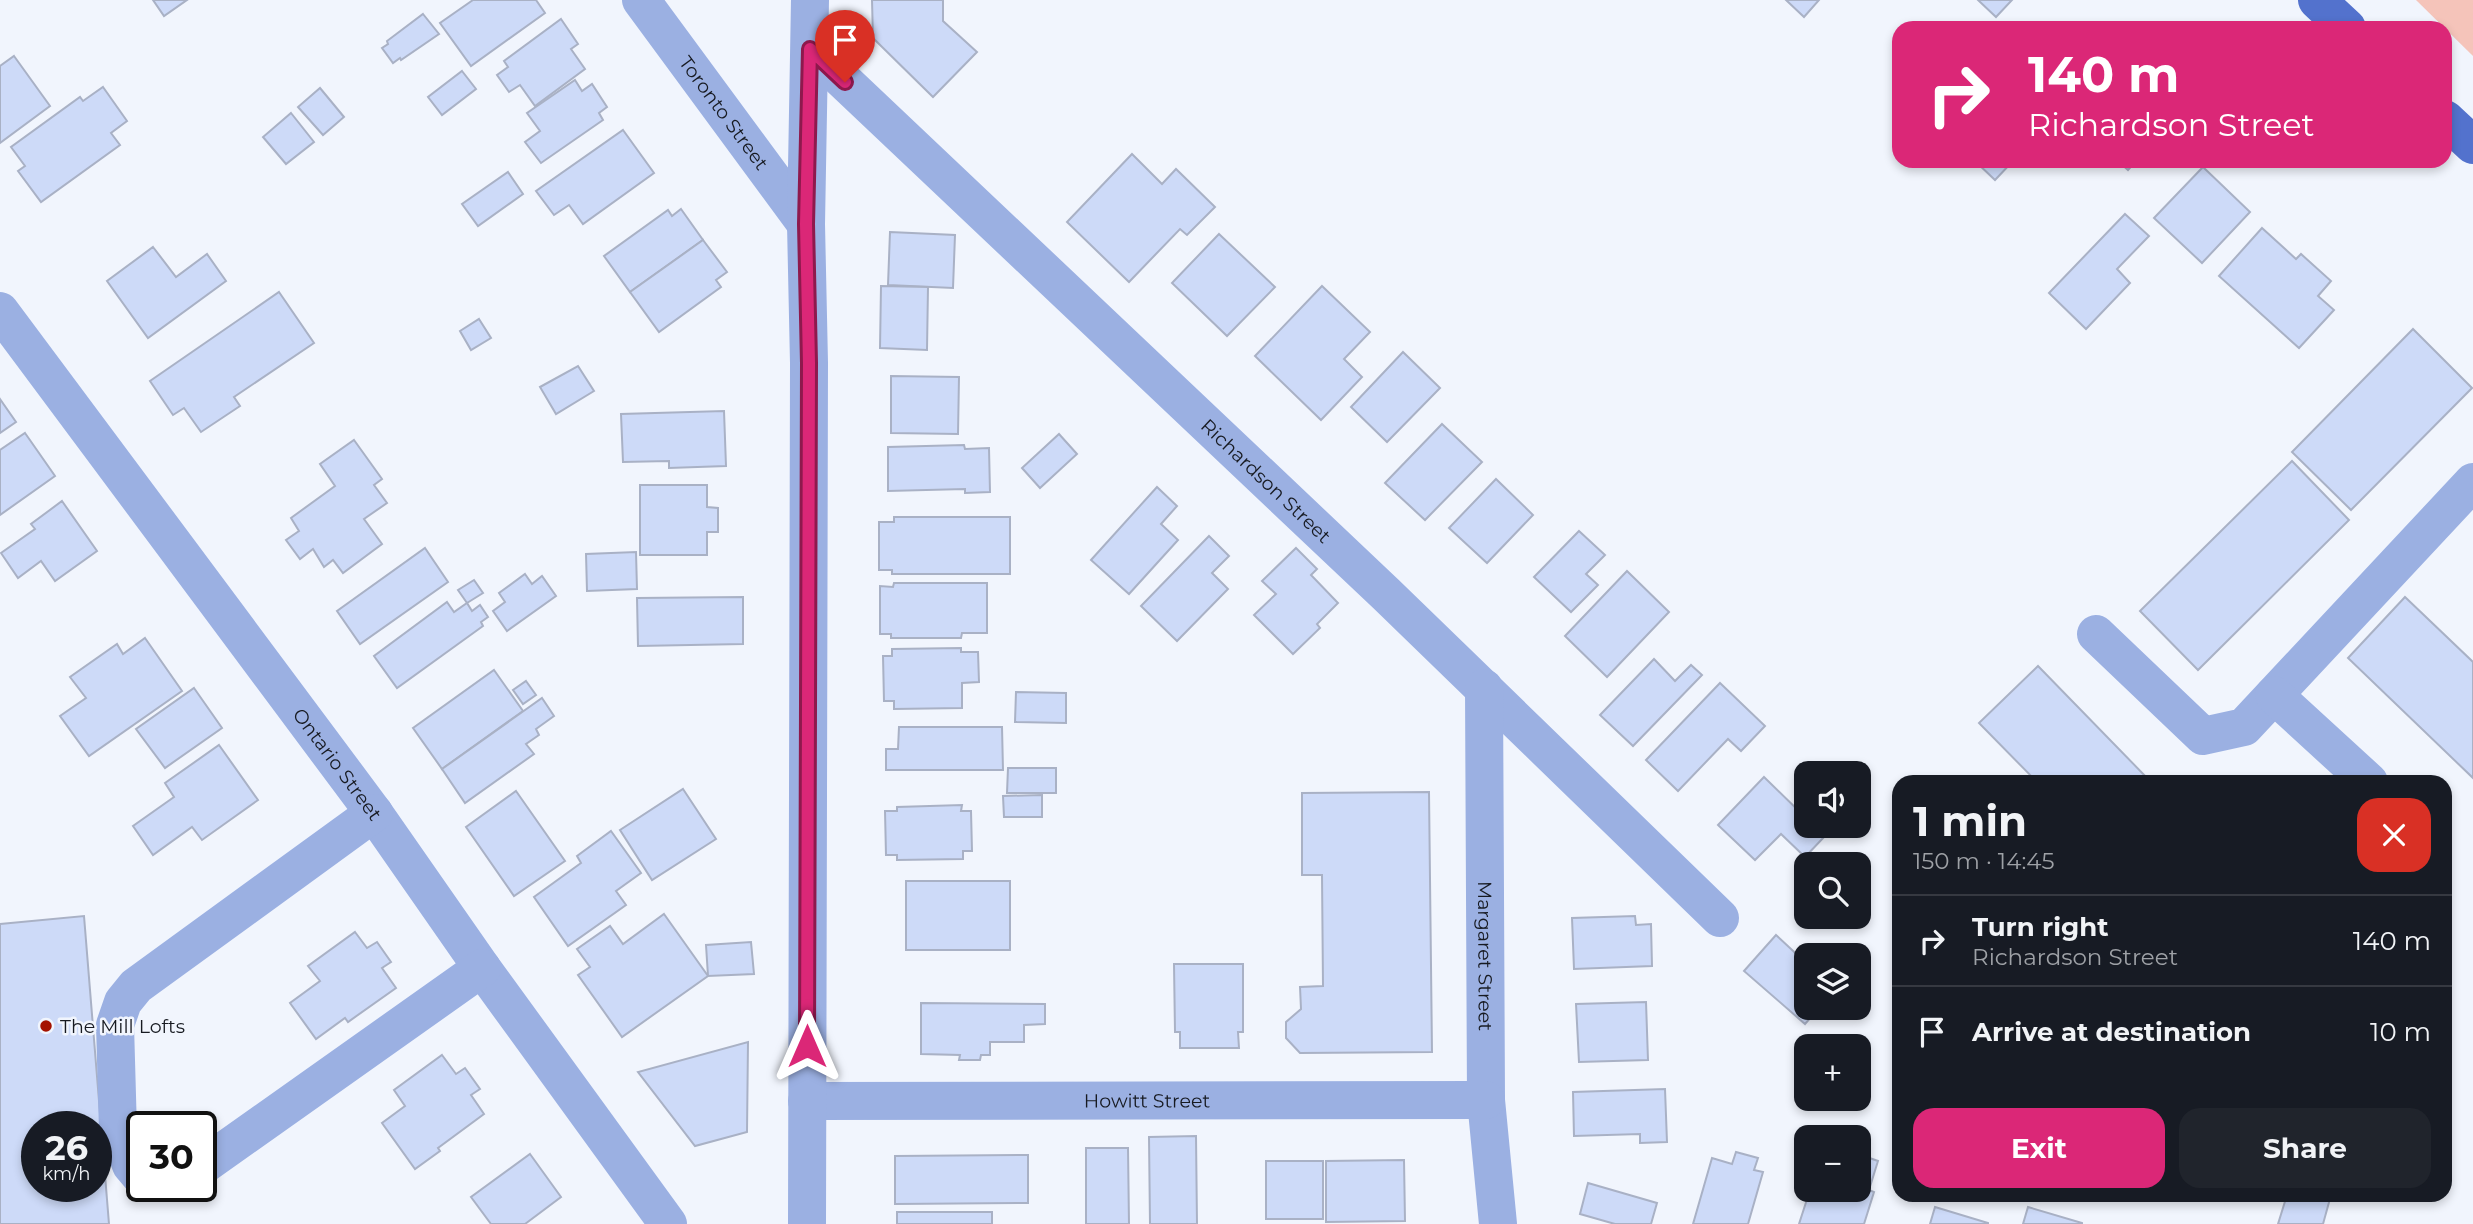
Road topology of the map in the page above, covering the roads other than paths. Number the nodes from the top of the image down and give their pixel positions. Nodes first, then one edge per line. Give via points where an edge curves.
1 (642, 0) edge
2 (810, 0) edge
3 (2317, 0) edge
4 (2340, 21) edge
5 (810, 49) junction
6 (2452, 126) edge
7 (2473, 145) edge
8 (806, 224) junction
9 (0, 311) edge
10 (2473, 482) edge
11 (2096, 634) dead end
12 (1484, 688) junction
13 (2274, 695) junction
14 (2361, 775) edge
15 (374, 813) junction
16 (1720, 918) dead end
17 (482, 968) junction
18 (1486, 1100) junction
19 (807, 1101) junction
20 (126, 1152) edge
21 (217, 1156) edge
22 (668, 1224) edge
23 (807, 1224) edge
24 (1498, 1224) edge

1 - 8 street, Toronto Street
2 - 5 street
3 - 4 main road
5 - 8 street
5 - 12 street, Richardson Street
6 - 7 main road
8 - 19 street
9 - 15 street, Ontario Street
10 - 13 street
11 - 13 street via 2203,736 2244,727
12 - 16 street, Richardson Street
12 - 18 street, Margaret Street
13 - 14 street
15 - 17 street, Ontario Street
15 - 20 street via 136,986 123,1002 115,1025 118,1131
17 - 21 street
17 - 22 street, Ontario Street
18 - 19 street, Howitt Street
18 - 24 street, Margaret Street
19 - 23 street

